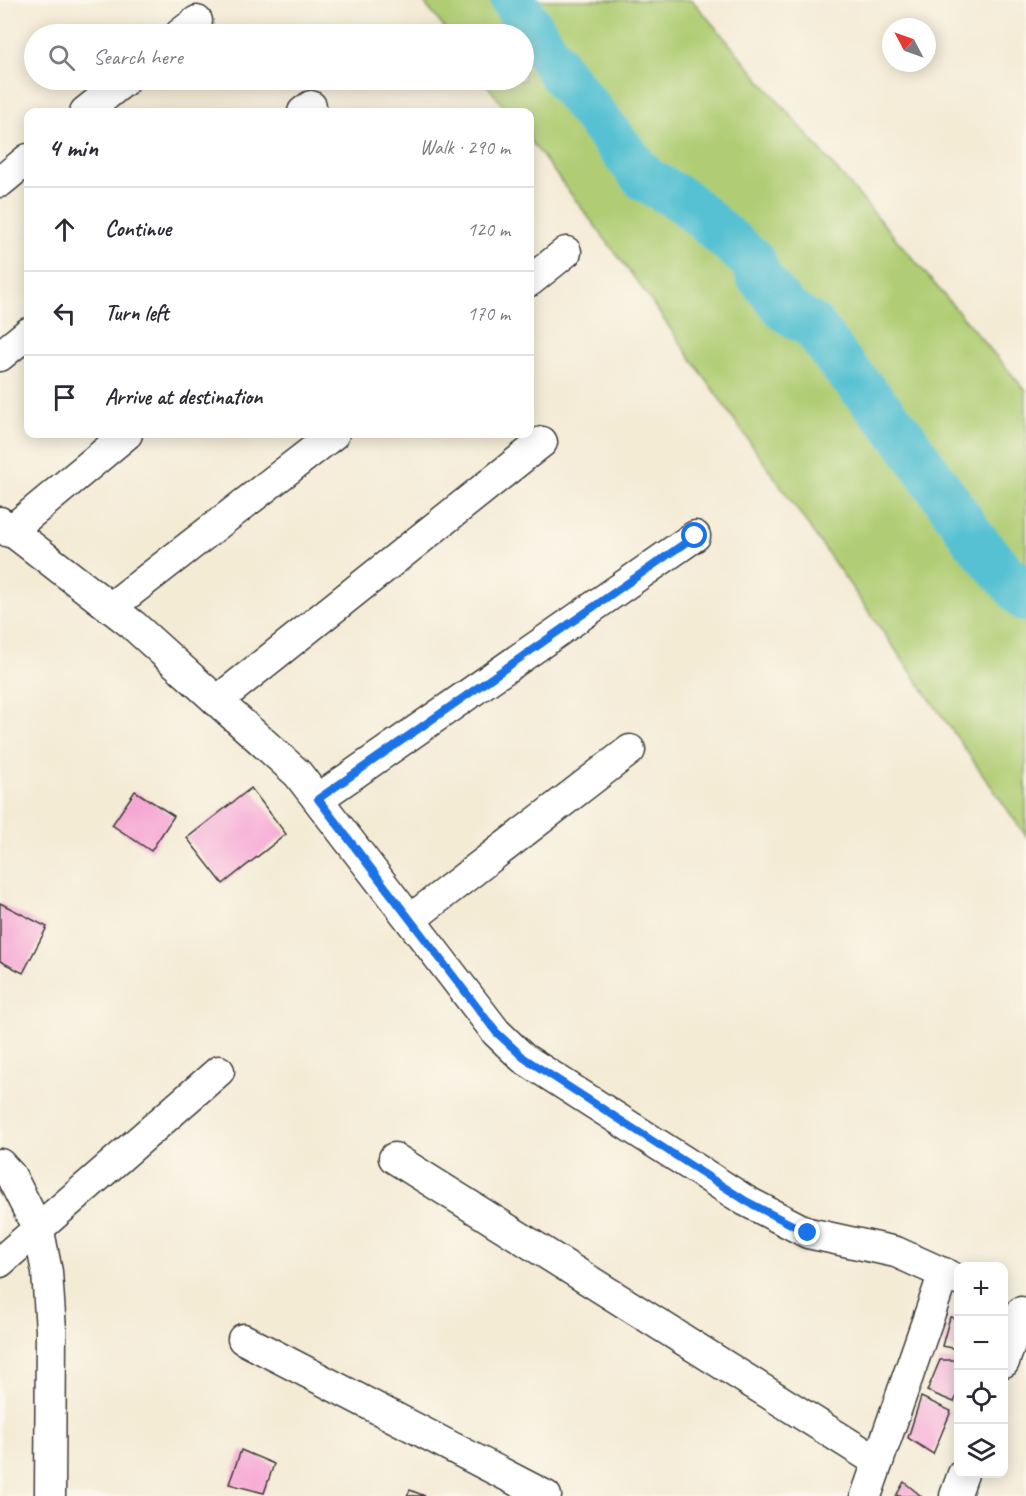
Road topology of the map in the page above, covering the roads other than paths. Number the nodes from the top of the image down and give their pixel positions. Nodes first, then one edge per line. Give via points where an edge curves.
1 (112, 90) edge
2 (90, 108) edge
3 (24, 162) edge
4 (0, 182) edge
5 (566, 252) dead end
6 (534, 278) edge
7 (24, 336) edge
8 (0, 356) edge
9 (122, 438) edge
10 (329, 438) edge
11 (542, 442) dead end
12 (5, 527) edge
13 (695, 536) dead end
14 (110, 608) junction
15 (217, 701) junction
16 (630, 750) dead end
17 (318, 799) junction
18 (411, 919) junction
19 (219, 1071) dead end
20 (394, 1158) dead end
21 (0, 1164) edge
22 (39, 1231) junction
23 (0, 1262) edge
24 (951, 1277) edge
25 (1017, 1310) edge
26 (243, 1339) dead end
27 (1008, 1346) edge
28 (878, 1462) junction
29 (961, 1478) edge
30 (50, 1496) edge
31 (546, 1496) edge
32 (866, 1496) edge
33 (955, 1496) edge

1 - 2 street
3 - 4 street
5 - 6 street
7 - 8 street
9 - 12 street
10 - 14 street
11 - 15 street
12 - 14 street
13 - 17 street
14 - 15 street
15 - 17 street via 298,774
16 - 18 street
17 - 18 street
18 - 24 street via 496,1032 524,1058 756,1206 808,1233 896,1252
19 - 22 street
20 - 28 street
21 - 22 street via 11,1176
22 - 23 street
22 - 30 street via 47,1272 51,1330
24 - 28 street
25 - 27 street
26 - 31 street
28 - 32 street
29 - 33 street

